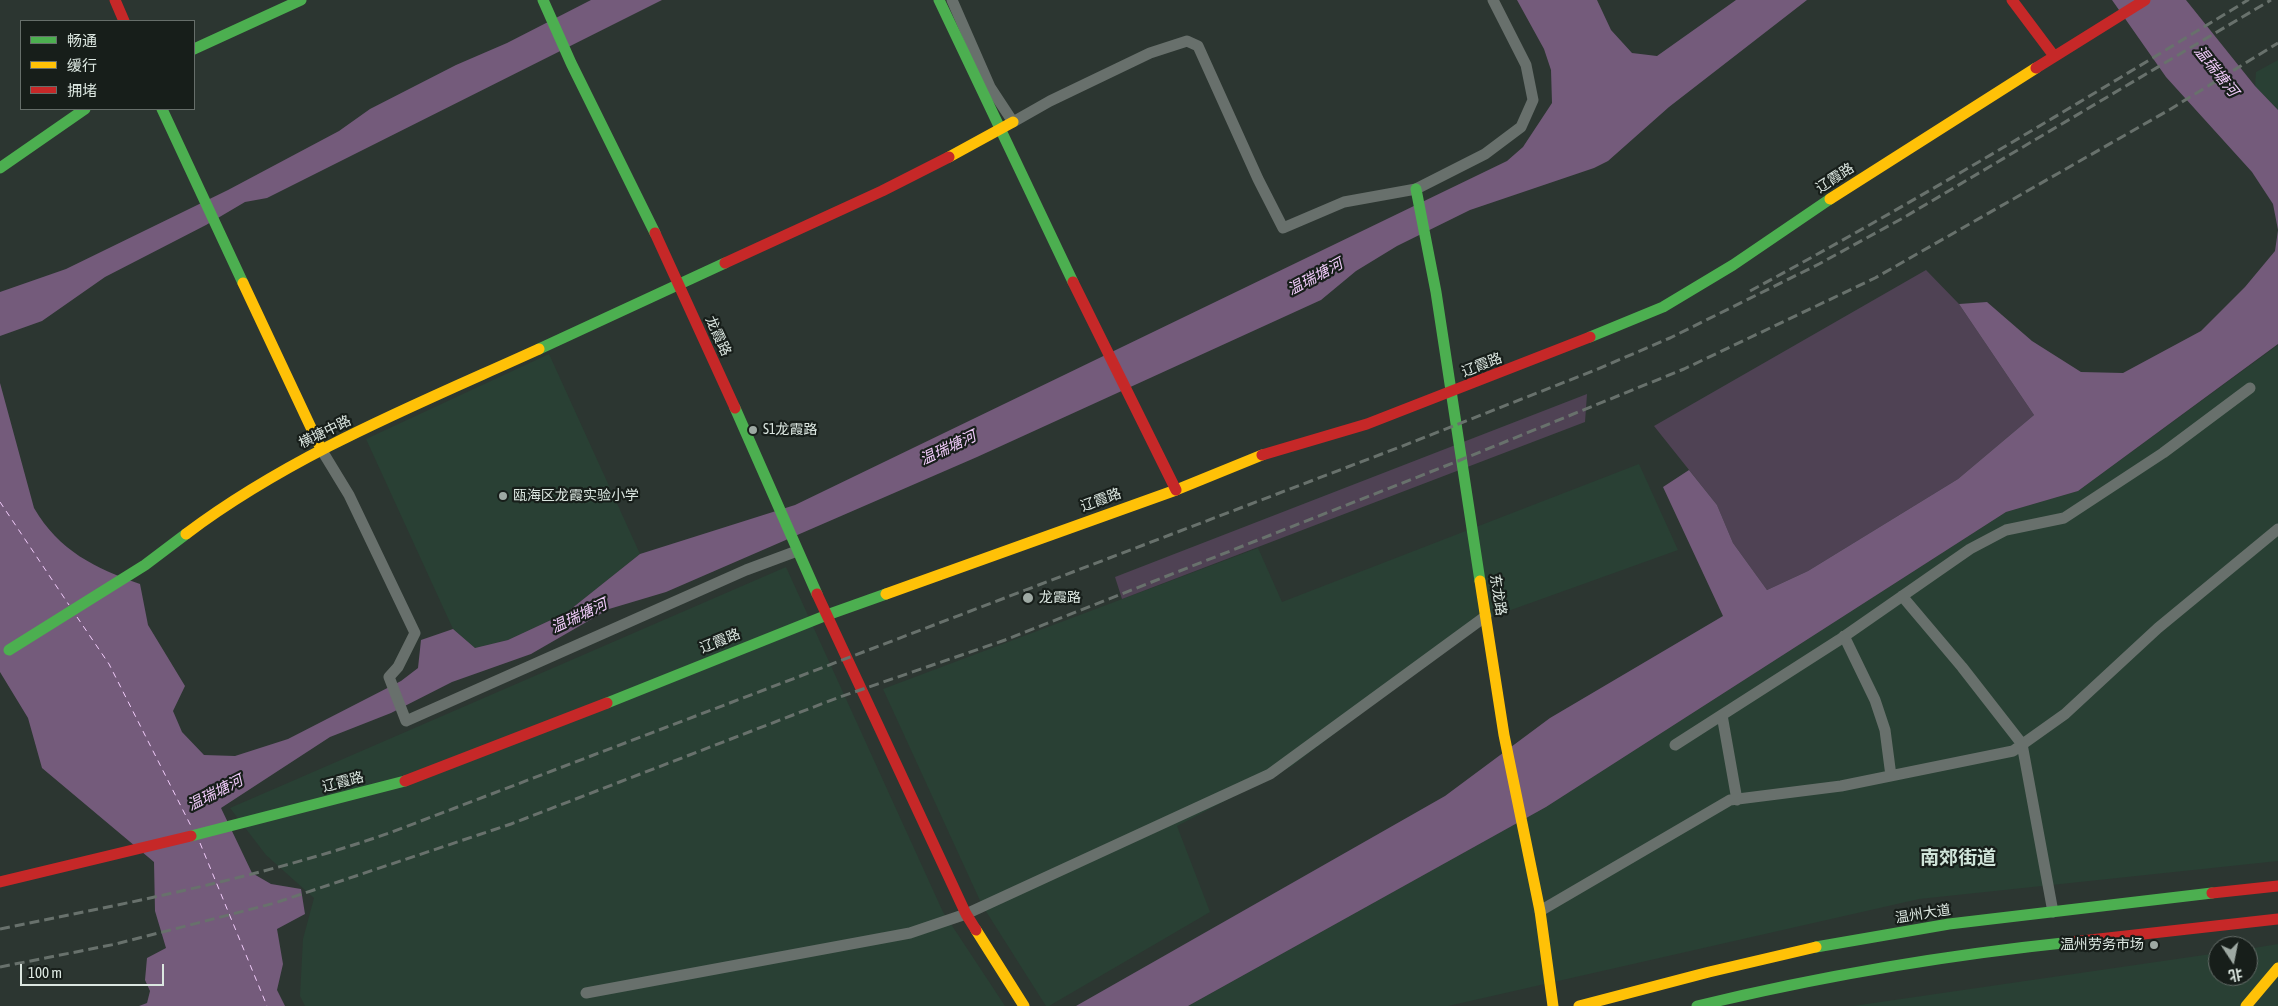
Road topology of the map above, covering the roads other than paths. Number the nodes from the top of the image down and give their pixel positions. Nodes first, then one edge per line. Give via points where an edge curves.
1 (115, 0) edge
2 (301, 0) edge
3 (939, 0) edge
4 (952, 0) edge
5 (1492, 0) edge
6 (2012, 0) edge
7 (2145, 0) edge
8 (544, 2) edge
9 (124, 20) edge
10 (195, 49) edge
11 (2054, 56) junction
12 (84, 110) edge
13 (162, 110) edge
14 (1013, 122) junction
15 (1000, 129) junction
16 (0, 168) edge
17 (1417, 192) junction
18 (678, 285) junction
19 (2250, 388) dead end
20 (321, 449) junction
21 (1176, 490) junction
22 (2278, 529) edge
23 (797, 551) junction
24 (1902, 596) junction
25 (827, 615) junction
26 (1486, 616) junction
27 (1844, 636) junction
28 (8, 650) dead end
29 (1722, 715) junction
30 (2022, 744) junction
31 (1674, 745) dead end
32 (1891, 776) junction
33 (1737, 800) junction
34 (0, 882) edge
35 (2278, 886) edge
36 (1540, 911) junction
37 (2052, 912) junction
38 (966, 914) junction
39 (2278, 920) edge
40 (2278, 968) edge
41 (586, 993) dead end
42 (1024, 1006) edge
43 (1553, 1006) edge
44 (1579, 1006) edge
45 (1697, 1006) edge
46 (2246, 1006) edge

1 - 9 street
2 - 10 street
3 - 15 street
4 - 14 street via 990,87
5 - 17 street via 1526,65 1533,100 1521,127 1485,154
6 - 11 street
7 - 11 street, 辽霞路
8 - 18 street, 龙霞路
11 - 21 street, 辽霞路 via 1663,307 1536,360 1367,424 1252,458
12 - 16 street
13 - 20 street
14 - 15 street, 横塘中路
14 - 17 street via 1150,52 1187,42 1198,46 1283,228 1344,202
15 - 18 street, 横塘中路 via 882,191
15 - 21 street via 1100,340
17 - 26 street, 东龙路 via 1436,292
18 - 20 street, 横塘中路
18 - 23 street, 龙霞路
19 - 24 street via 2163,453 2064,518 2006,530 1970,549
20 - 23 street via 349,495 415,634 398,668 389,677 406,721 746,570
20 - 28 street, 横塘中路 via 206,519 145,565
21 - 25 street, 辽霞路
22 - 30 street via 2158,628 2065,714
23 - 25 street, 龙霞路
24 - 27 street
24 - 30 street
25 - 34 street, 辽霞路 via 417,778
25 - 38 street, 龙霞路
26 - 36 street, 东龙路 via 1507,748
26 - 38 street via 1270,774
27 - 29 street
27 - 32 street via 1875,700 1884,730
29 - 31 street
29 - 33 street
30 - 32 street via 2013,751
30 - 37 street
32 - 33 street
33 - 36 street via 1730,800
35 - 37 street, 温州大道
36 - 43 street, 东龙路
37 - 44 street, 温州大道 via 1841,942
38 - 41 street via 910,933
38 - 42 street, 龙霞路
39 - 45 street via 1968,953 1784,985
40 - 46 street

